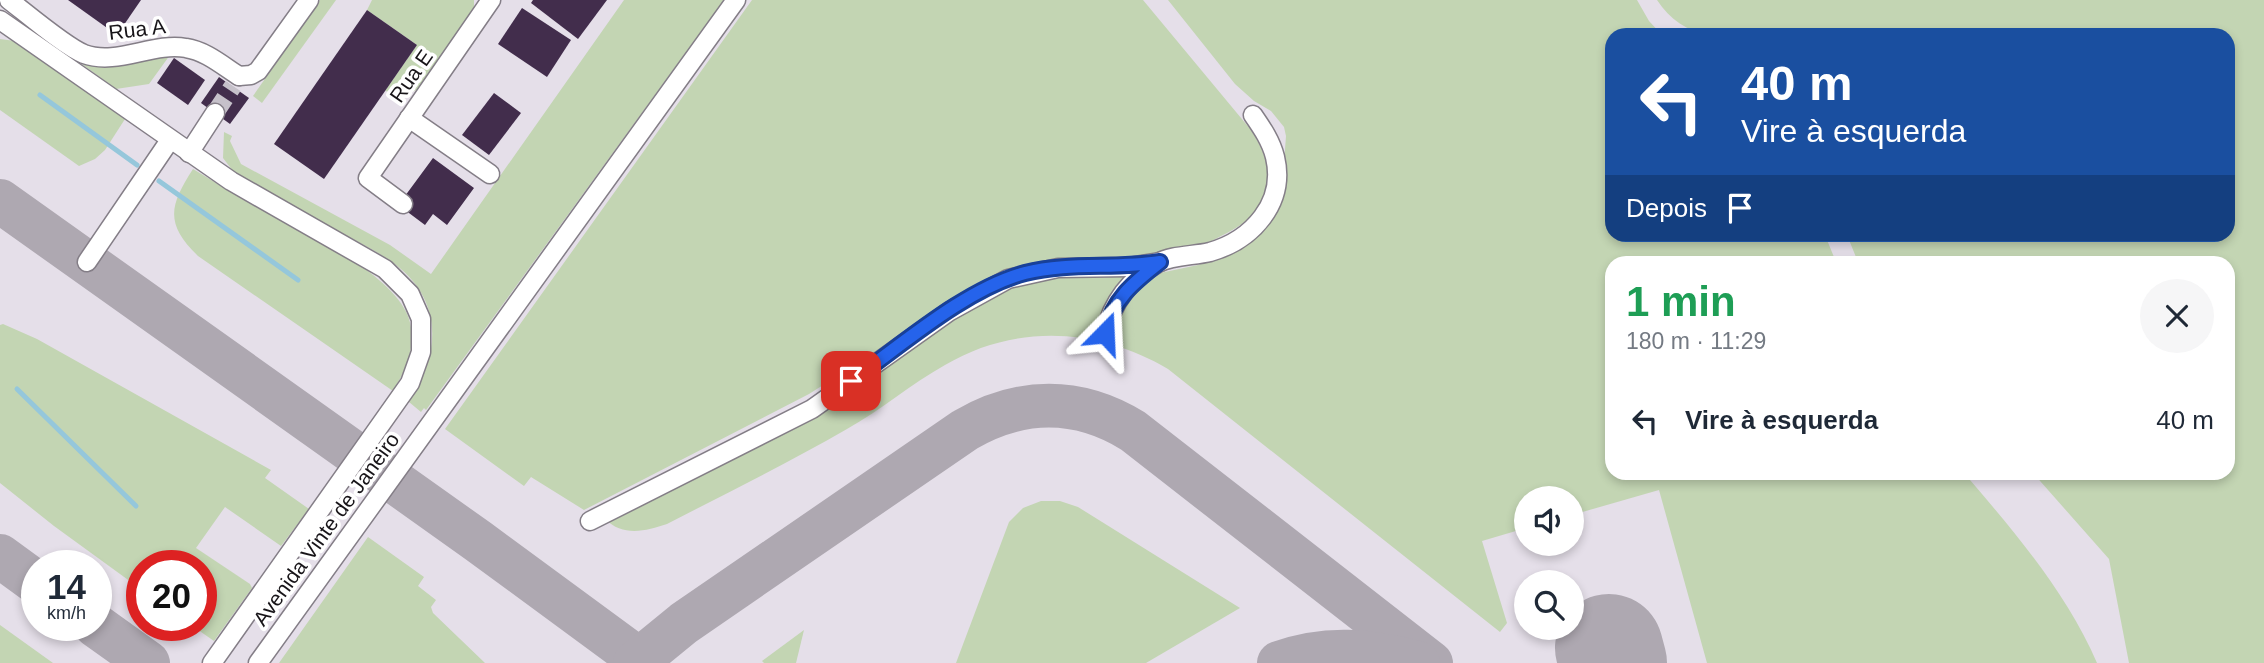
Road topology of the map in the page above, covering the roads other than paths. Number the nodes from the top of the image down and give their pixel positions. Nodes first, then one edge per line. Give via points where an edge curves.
1 (309, 0) edge
2 (491, 0) edge
3 (736, 0) edge
4 (11, 1) edge
5 (0, 20) edge
6 (215, 113) tunnel mouth
7 (1253, 115) dead end
8 (409, 118) junction
9 (170, 140) junction
10 (189, 153) junction
11 (490, 174) dead end
12 (403, 204) dead end
13 (86, 262) dead end
14 (1160, 262) junction
15 (1105, 333) dead end
16 (590, 521) dead end
17 (212, 663) edge
18 (258, 663) edge

1 - 4 lane, Rua A via 258,71 236,81 202,52 186,47 111,57 82,53
2 - 8 lane, Rua E
3 - 18 lane, Avenida Vinte de Janeiro
5 - 9 lane
6 - 10 lane
7 - 14 lane via 1268,138 1278,172 1262,220 1250,232 1212,251
8 - 11 lane
8 - 12 lane, Rua E via 368,178
9 - 10 lane
9 - 13 lane
10 - 17 lane via 385,269 418,307 423,334 410,383
14 - 15 lane via 1120,297
14 - 16 lane via 1058,268 1008,278 950,311 812,408

